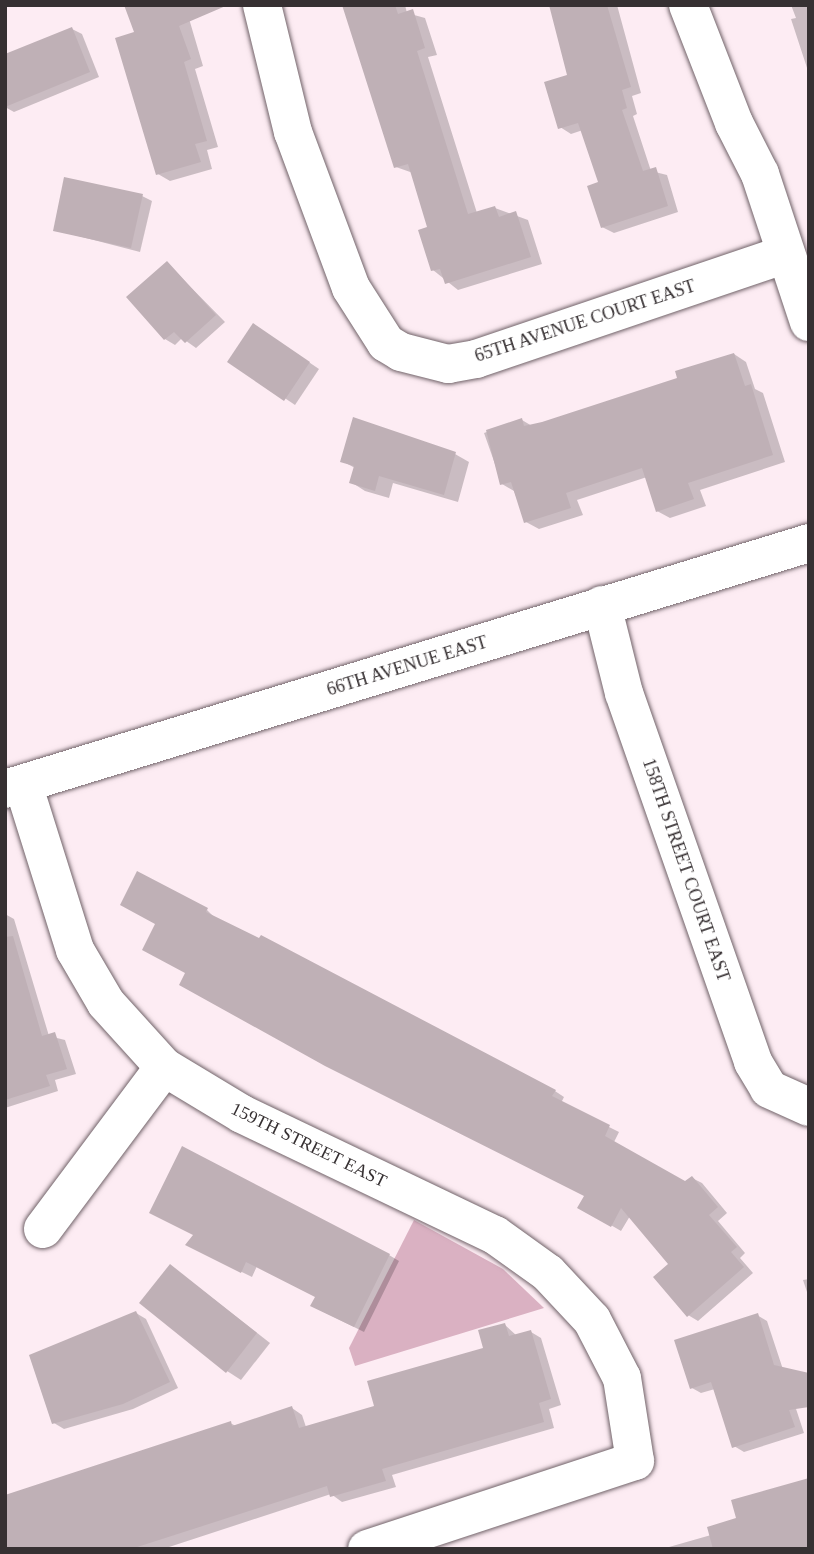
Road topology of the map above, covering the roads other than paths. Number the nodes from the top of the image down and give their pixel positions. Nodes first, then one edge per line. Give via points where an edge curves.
1 (262, 5) edge
2 (688, 5) edge
3 (784, 255) junction
4 (809, 322) edge
5 (809, 543) edge
6 (602, 605) junction
7 (14, 787) edge
8 (164, 1067) junction
9 (809, 1107) edge
10 (43, 1229) dead end
11 (367, 1549) edge

1 - 3 street, 65TH AVENUE COURT EAST via 293,132 319,208 351,288 386,343 448,364 476,359
2 - 3 street via 734,123 760,174
3 - 4 street
5 - 6 street, 66TH AVENUE EAST
6 - 7 street, 66TH AVENUE EAST
6 - 9 street, 158TH STREET COURT EAST via 624,693 754,1062 769,1089
7 - 8 street, 159TH STREET EAST via 75,950 106,1003
8 - 10 street
8 - 11 street, 159TH STREET EAST via 242,1114 495,1235 548,1273 592,1321 622,1378 635,1461

